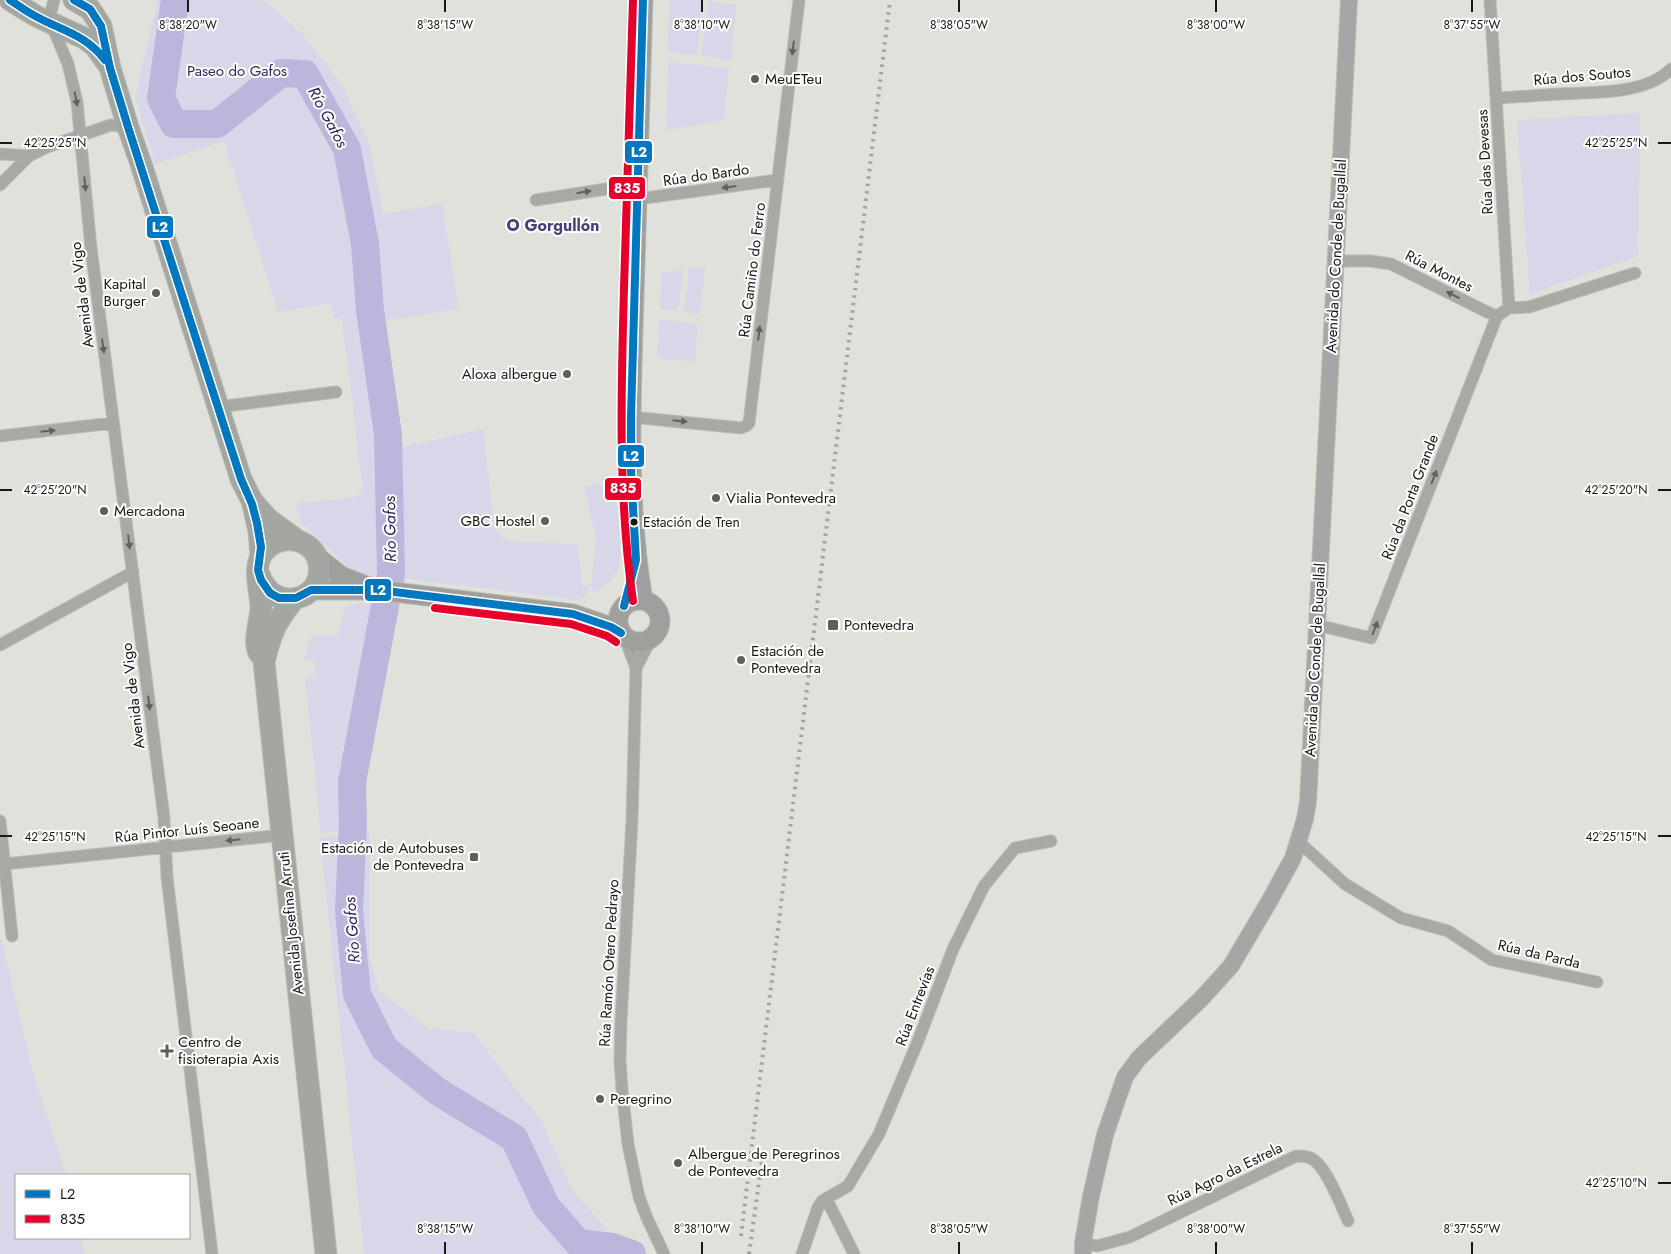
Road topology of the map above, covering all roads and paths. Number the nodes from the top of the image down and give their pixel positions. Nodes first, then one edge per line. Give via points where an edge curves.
1 (10, 0) edge
2 (54, 0) edge
3 (74, 0) edge
4 (643, 0) edge
5 (799, 0) edge
6 (1349, 0) edge
7 (1490, 0) edge
8 (51, 23) junction
9 (110, 68) junction
10 (1670, 72) edge
11 (1496, 98) junction
12 (121, 123) junction
13 (81, 136) junction
14 (0, 154) edge
15 (29, 156) junction
16 (777, 180) junction
17 (0, 185) edge
18 (638, 192) junction
19 (536, 200) dead end
20 (1335, 261) junction
21 (1635, 274) dead end
22 (1509, 308) junction
23 (1497, 316) junction
24 (336, 392) dead end
25 (218, 407) junction
26 (631, 418) junction
27 (113, 424) junction
28 (0, 436) edge
29 (252, 501) junction
30 (297, 540) junction
31 (316, 556) junction
32 (636, 560) junction
33 (260, 565) junction
34 (133, 572) junction
35 (378, 590) junction
36 (302, 594) junction
37 (643, 600) junction
38 (622, 608) junction
39 (573, 614) junction
40 (1317, 625) junction
41 (623, 636) junction
42 (651, 639) junction
43 (0, 645) edge
44 (264, 662) junction
45 (636, 668) junction
46 (0, 820) edge
47 (282, 835) junction
48 (1051, 841) dead end
49 (1299, 842) junction
50 (165, 847) junction
51 (5, 864) junction
52 (12, 936) dead end
53 (1597, 982) dead end
54 (822, 1201) junction
55 (1348, 1221) dead end
56 (1083, 1248) edge
57 (212, 1254) edge
58 (326, 1254) edge
59 (664, 1254) edge
60 (802, 1254) edge
61 (854, 1254) edge

1 - 8 highway
2 - 8 street, Avenida de Vigo
3 - 9 highway via 90,9 101,26
4 - 18 main road
5 -> 16 street, Rúa Camiño do Ferro
6 - 20 street, Avenida do Conde de Bugallal
7 - 11 street, Rúa das Devesas
8 - 9 highway via 95,46
8 -> 13 street, Avenida de Vigo via 68,64
9 - 12 highway
10 - 11 street, Rúa dos Soutos via 1621,90
11 - 22 street, Rúa das Devesas
12 - 13 street
12 - 25 highway via 141,164
13 - 15 street
13 -> 27 street, Avenida de Vigo
14 - 15 street
15 - 17 street
16 -> 18 street, Rúa do Bardo
26 -> 16 street, Rúa Camiño do Ferro via 741,428 749,423
19 -> 18 street, Rúa do Bardo
18 - 26 main road
23 -> 20 street, Rúa Montes via 1391,264
20 - 40 street, Avenida do Conde de Bugallal
21 - 22 street via 1529,307
22 - 23 street
40 -> 23 street, Rúa da Porta Grande via 1371,638
24 - 25 street
25 - 29 highway via 241,479
26 - 32 main road
28 -> 27 street
27 -> 34 street, Avenida de Vigo
29 - 30 highway via 279,529
29 - 33 highway
30 - 31 highway via 305,543
30 - 33 highway via 286,539 267,548
31 - 35 main road via 341,576
31 - 36 highway via 319,574 316,582
32 - 37 main road
32 - 38 main road
33 - 36 highway via 262,583 267,591 284,599
33 - 44 highway via 261,608 257,637 258,650
34 - 43 street
34 -> 50 street, Avenida de Vigo
35 - 36 main road
35 - 39 main road
36 - 44 highway, Avenida Josefina Arruti via 280,616 271,633
37 - 38 main road via 630,602
37 - 42 main road via 656,608 660,617 659,629
38 - 39 main road
38 - 41 main road via 618,627
39 - 41 main road via 611,627
40 - 49 street, Avenida do Conde de Bugallal via 1308,802
41 - 42 main road via 638,643
41 - 45 street, Rúa Ramón Otero Pedrayo
42 - 45 street, Rúa Ramón Otero Pedrayo
44 - 47 highway, Avenida Josefina Arruti
45 - 59 street, Rúa Ramón Otero Pedrayo via 620,1060 626,1126 639,1196
46 - 51 street
47 -> 50 street, Rúa Pintor Luís Seoane
47 - 58 highway, Avenida Josefina Arruti
48 - 54 street, Rúa Entrevías via 1014,848 984,886 953,949 879,1134 848,1186
49 - 53 street, Rúa da Parda via 1345,884 1401,918 1448,931 1492,960
49 - 56 street, Avenida do Conde de Bugallal via 1231,966 1139,1058 1125,1078 1105,1135
50 - 51 street, Rúa Pintor Luís Seoane
50 - 57 street, Avenida de Vigo
51 - 52 street
54 - 60 street via 814,1215
54 - 61 street via 830,1206
55 - 56 street, Rúa Agro da Estrela via 1322,1168 1314,1160 1296,1156 1130,1237

